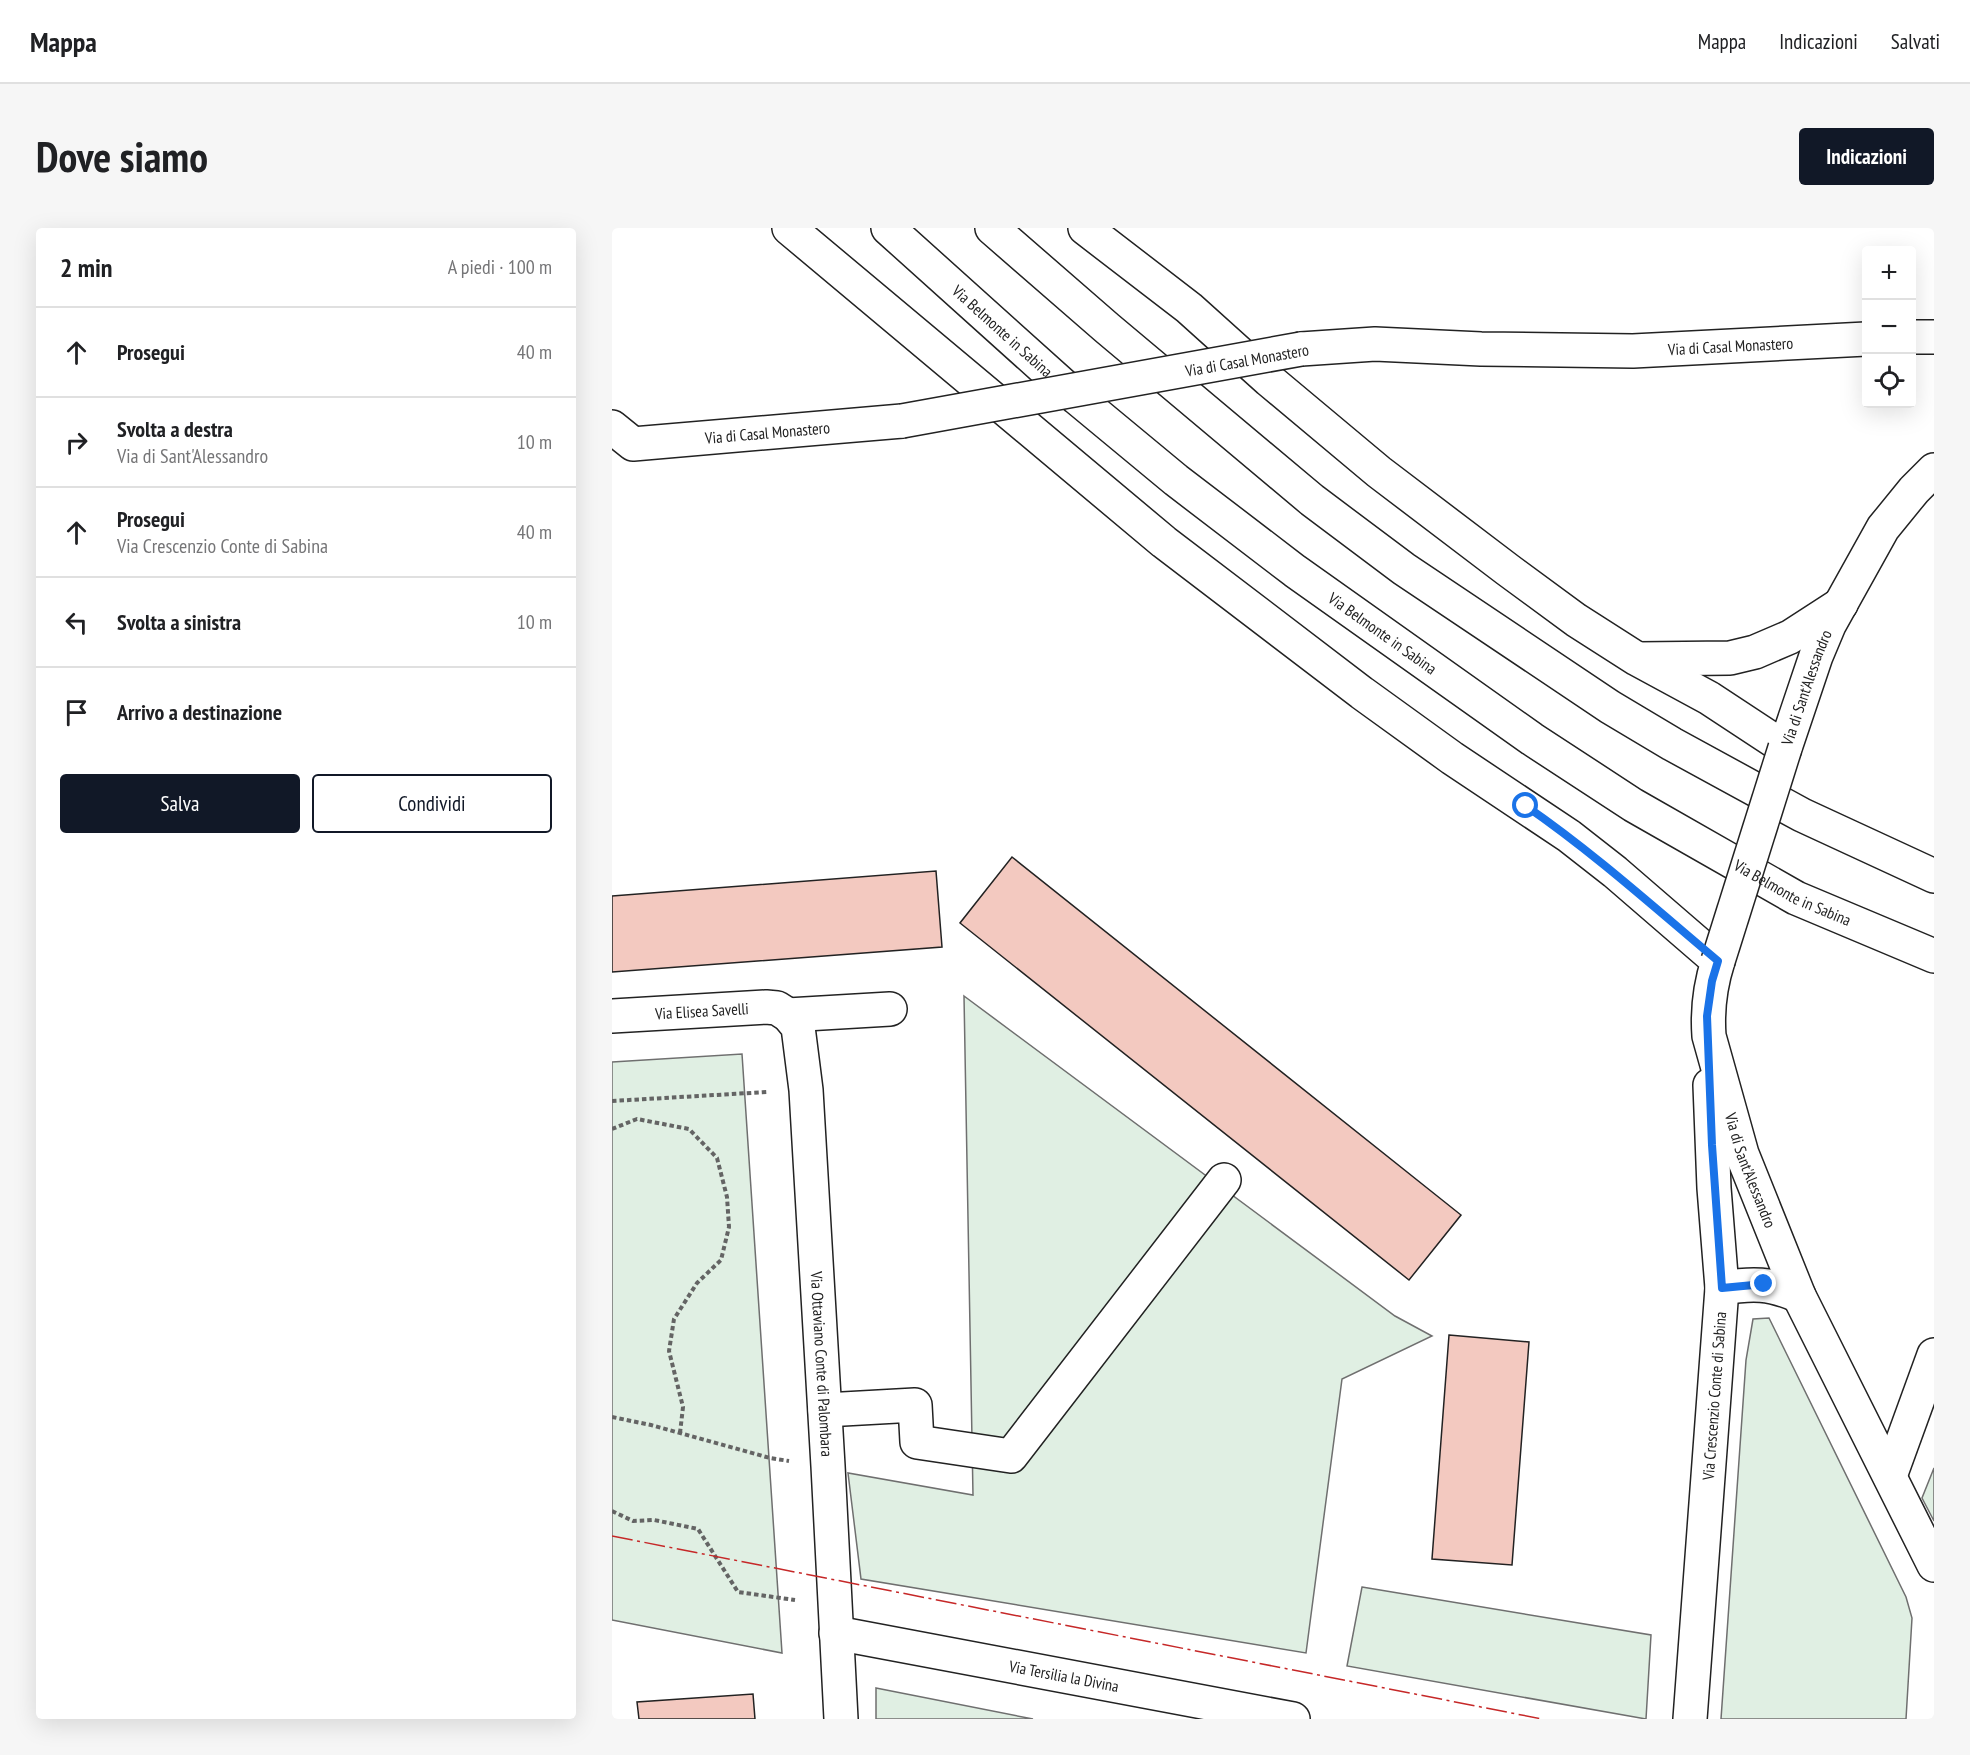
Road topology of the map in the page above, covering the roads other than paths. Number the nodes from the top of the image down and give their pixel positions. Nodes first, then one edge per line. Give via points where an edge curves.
1 (789, 228) edge
2 (888, 228) edge
3 (992, 228) edge
4 (1085, 228) edge
5 (1916, 337) edge
6 (1934, 337) edge
7 (1862, 339) edge
8 (622, 436) edge
9 (1934, 470) edge
10 (1842, 603) junction
11 (1637, 659) junction
12 (1785, 748) junction
13 (1934, 876) edge
14 (1934, 956) edge
15 (1718, 961) junction
16 (890, 1008) dead end
17 (788, 1015) junction
18 (612, 1016) edge
19 (1709, 1036) junction
20 (1224, 1180) dead end
21 (1722, 1288) junction
22 (1799, 1296) junction
23 (1934, 1356) edge
24 (825, 1410) junction
25 (1890, 1476) junction
26 (1934, 1565) edge
27 (836, 1618) junction
28 (841, 1719) edge
29 (1293, 1719) edge
30 (1690, 1719) edge

1 - 15 street via 1164,542 1362,693 1569,836
2 - 14 street, Via Belmonte in Sabina via 1077,398 1176,480 1294,571 1532,740 1634,805 1796,898
3 - 13 street via 1312,500 1404,569 1672,744 1802,815
4 - 11 street via 1190,308 1379,472 1576,620
5 - 6 street
7 - 8 street, Via di Casal Monastero, bridge via 1632,351 1375,344 1301,349 902,421
9 - 10 street, Via di Sant'Alessandro via 1883,528
10 - 11 street via 1790,636 1755,652 1730,658
10 - 12 street, Via di Sant'Alessandro via 1816,656
11 - 12 street via 1709,698
12 - 15 street, Via di Sant'Alessandro, bridge
15 - 19 street, Via di Sant'Alessandro via 1708,1008
16 - 17 street
17 - 18 street, Via Elisea Savelli via 777,1008 758,1006
17 - 24 street, Via Ottaviano Conte di Palombara via 800,1033 806,1090
19 - 21 street, Via Crescenzio Conte di Sabina
19 - 22 street, Via di Sant'Alessandro via 1742,1154
20 - 24 street via 1011,1455 917,1442 915,1405
21 - 22 street via 1764,1284
21 - 30 street, Via Crescenzio Conte di Sabina
22 - 25 street, Via di Sant'Alessandro
23 - 25 street
24 - 27 street, Via Ottaviano Conte di Palombara
25 - 26 street, Via di Sant'Alessandro
27 - 28 street, Via Ottaviano Conte di Palombara
27 - 29 street, Via Tersilia la Divina

